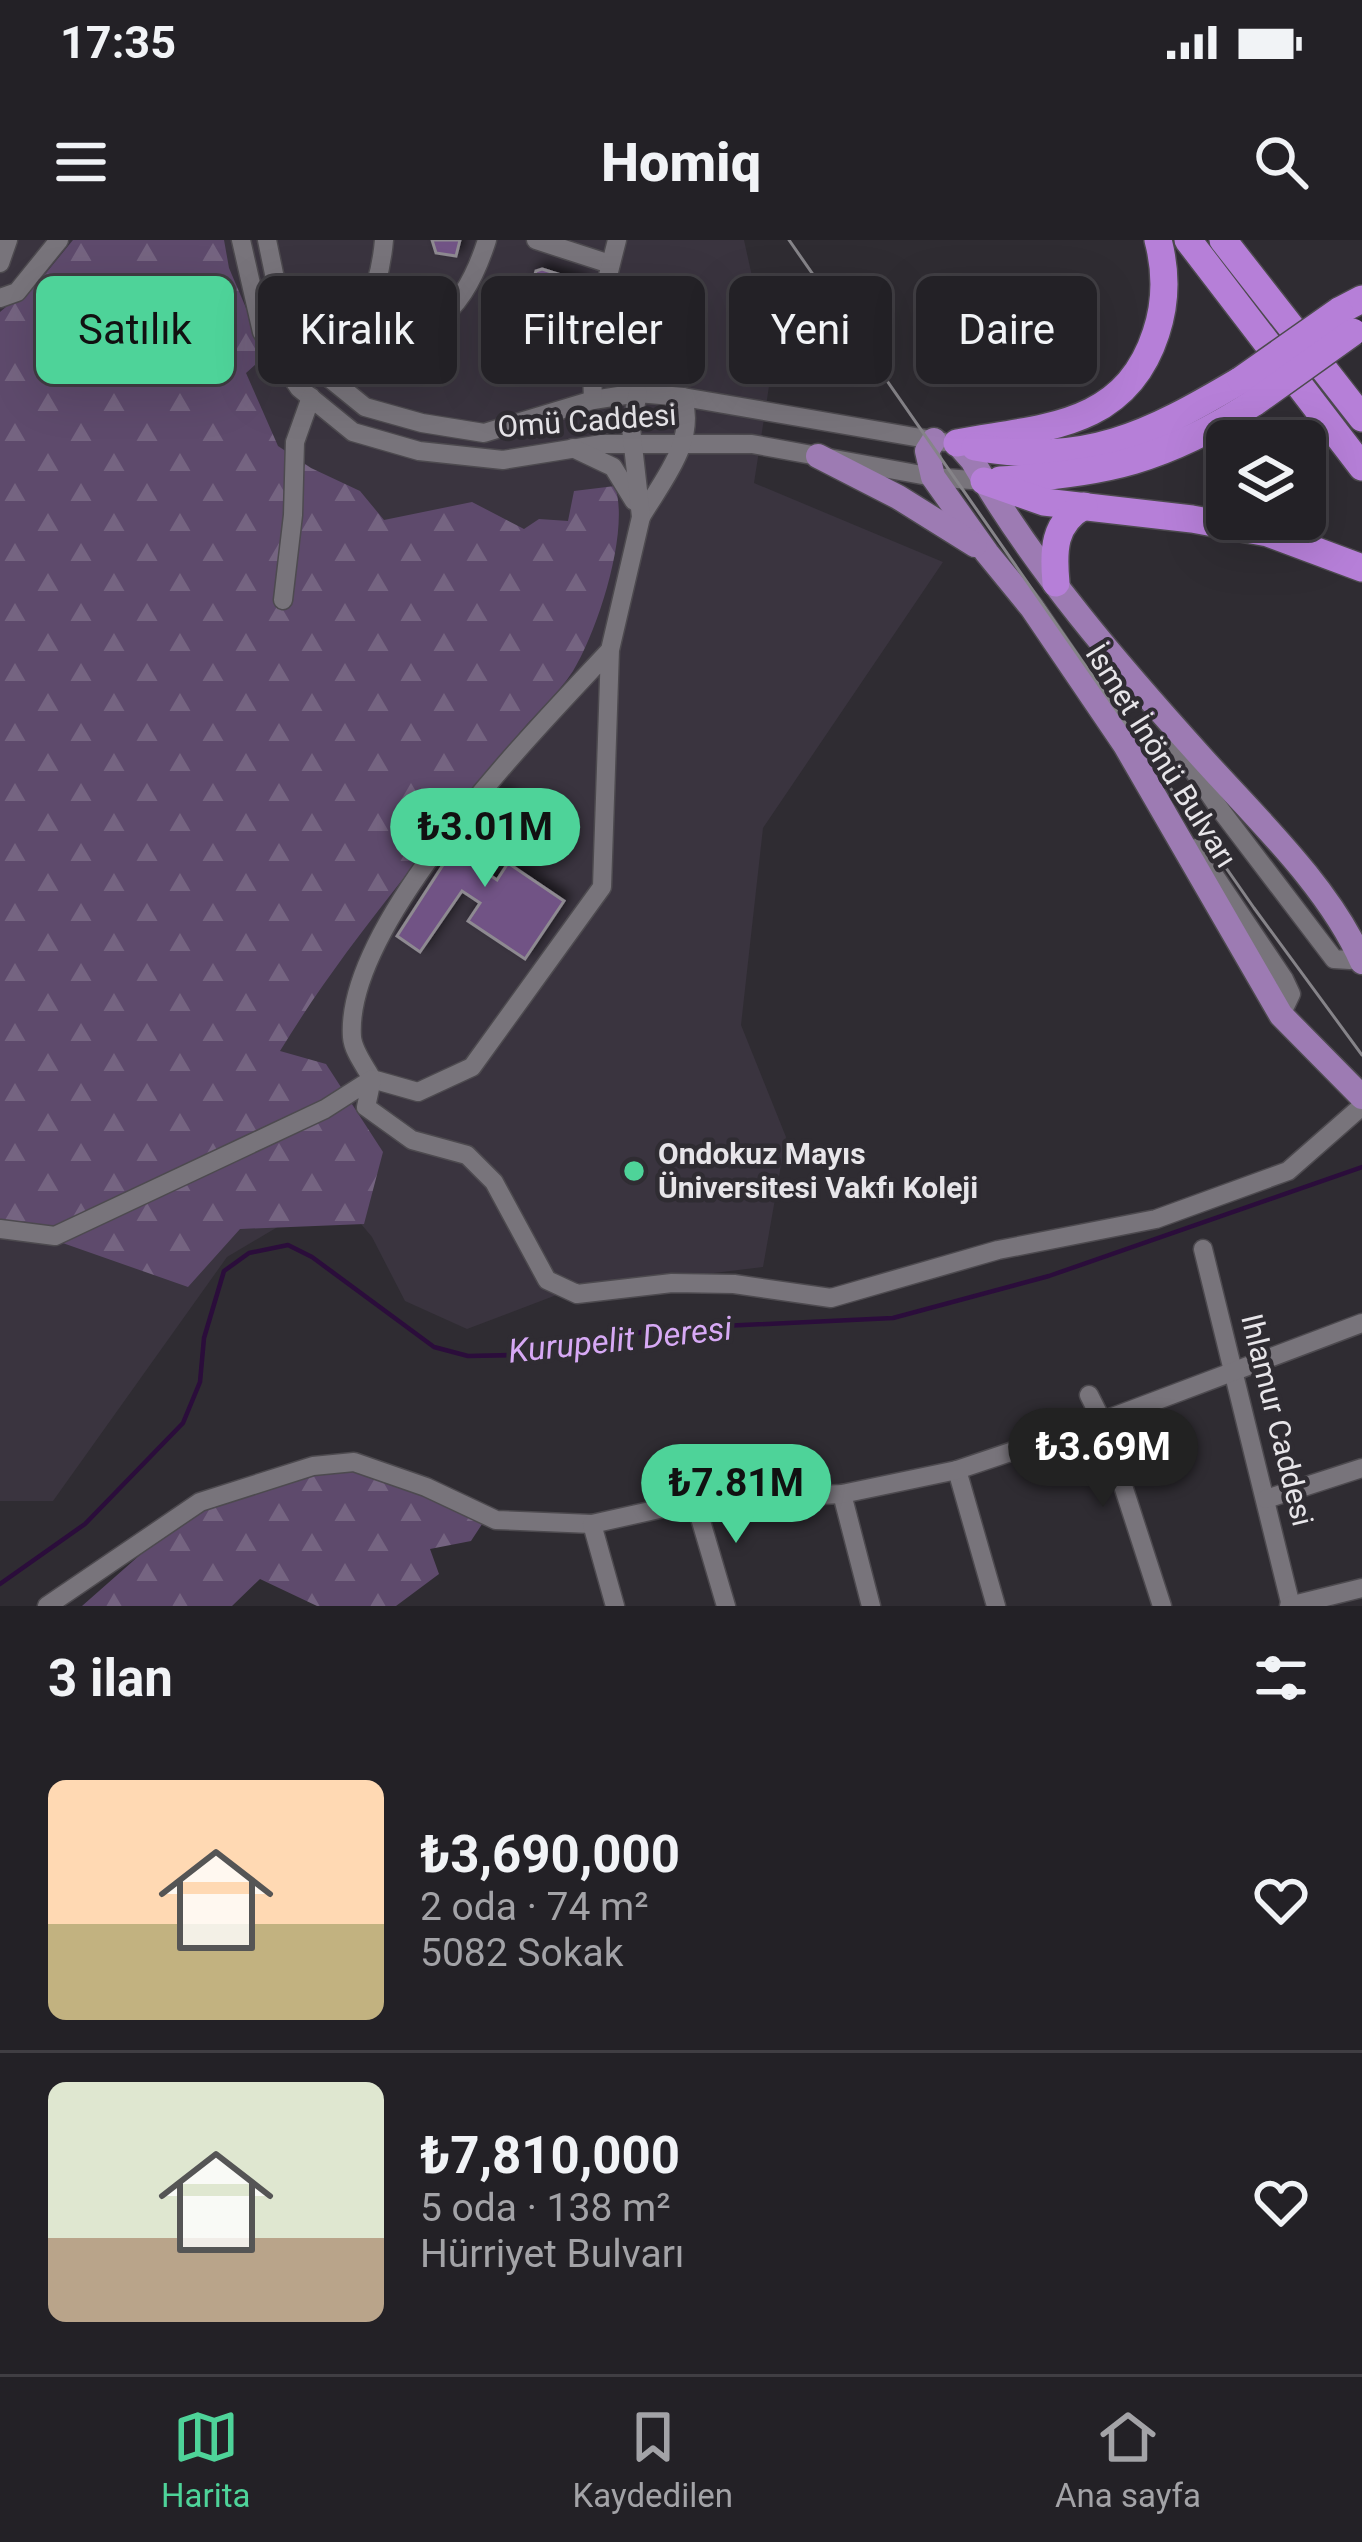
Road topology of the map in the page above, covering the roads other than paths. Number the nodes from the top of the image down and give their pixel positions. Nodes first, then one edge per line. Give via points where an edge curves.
1 (8, 240) edge
2 (58, 240) edge
3 (241, 240) edge
4 (267, 240) edge
5 (384, 240) edge
6 (487, 240) edge
7 (536, 240) edge
8 (617, 240) edge
9 (1158, 240) edge
10 (1188, 240) edge
11 (1223, 240) edge
12 (0, 263) edge
13 (610, 264) junction
14 (274, 276) edge
15 (378, 276) edge
16 (0, 298) edge
17 (457, 305) edge
18 (1354, 317) edge
19 (337, 384) edge
20 (1248, 391) junction
21 (638, 393) junction
22 (311, 397) junction
23 (683, 397) junction
24 (593, 400) junction
25 (1356, 408) edge
26 (946, 442) junction
27 (633, 443) junction
28 (684, 443) junction
29 (573, 448) junction
30 (818, 456) junction
31 (1362, 467) edge
32 (933, 476) junction
33 (984, 481) junction
34 (1084, 506) junction
35 (640, 517) junction
36 (987, 553) junction
37 (1362, 568) edge
38 (1056, 583) junction
39 (283, 600) dead end
40 (610, 650) junction
41 (1360, 957) edge
42 (372, 1079) junction
43 (1362, 1102) edge
44 (0, 1229) edge
45 (1203, 1249) dead end
46 (1362, 1323) edge
47 (1235, 1370) junction
48 (1090, 1395) dead end
49 (1102, 1421) junction
50 (1362, 1468) edge
51 (957, 1470) junction
52 (842, 1494) junction
53 (1266, 1499) junction
54 (694, 1501) junction
55 (592, 1524) junction
56 (1362, 1588) edge
57 (47, 1606) edge
58 (615, 1606) edge
59 (726, 1606) edge
60 (871, 1606) edge
61 (996, 1606) edge
62 (1162, 1606) edge
63 (1291, 1606) edge

1 - 12 street
2 - 16 street via 17,292
3 - 22 street, Omü Caddesi via 262,332
4 - 14 street, Omü Caddesi
5 - 15 street
6 - 17 street
7 - 13 street
8 - 13 street
9 - 26 highway via 1160,322 1134,380 1111,403 1077,419
10 - 31 highway
11 - 25 highway
13 - 24 street via 591,343
18 - 20 highway, bridge
19 - 24 street, Omü Caddesi via 365,407 484,433
20 - 26 highway via 1108,446 1010,453
20 - 33 highway via 1205,434 1124,466
21 - 23 street, Omü Caddesi
21 - 24 street, Omü Caddesi
21 - 27 street
22 - 29 street, Omü Caddesi via 353,432 419,451 503,460
22 - 39 street via 295,442
23 - 26 street, Omü Caddesi
23 - 28 street
26 - 32 main road via 927,451
26 - 33 main road, İsmet İnönü Bulvarı
27 - 28 street, Omü Caddesi
27 - 29 street, Omü Caddesi
27 - 35 street
28 - 30 street, Omü Caddesi
28 - 35 street
29 - 35 street via 613,467
30 - 32 street, Omü Caddesi
30 - 36 main road
32 - 33 street, Omü Caddesi
32 - 36 main road, İsmet İnönü Bulvarı
33 - 34 highway
33 - 38 main road, İsmet İnönü Bulvarı
34 - 37 highway via 1268,533
34 - 38 highway via 1059,530
35 - 40 street
36 - 43 main road, İsmet İnönü Bulvarı via 1125,745 1281,1015
38 - 41 main road, İsmet İnönü Bulvarı via 1273,836
40 - 42 street via 502,765 385,924 355,995 352,1042
40 - 42 street via 602,887 472,1067 418,1092
42 - 43 street via 366,1107 412,1140 467,1155 494,1182 547,1280 577,1294 672,1283 831,1298 998,1250 1156,1220 1288,1171
42 - 44 street via 55,1236
45 - 47 street, Ihlamur Caddesi
46 - 47 street
47 - 49 street
47 - 53 street, Ihlamur Caddesi
48 - 49 street
49 - 51 street
49 - 62 street
50 - 53 street
51 - 52 street
51 - 61 street
52 - 54 street
52 - 60 street
53 - 63 street, Ihlamur Caddesi
54 - 55 street
54 - 59 street
55 - 57 street via 496,1520 354,1462 313,1466 200,1502
55 - 58 street
56 - 63 street

